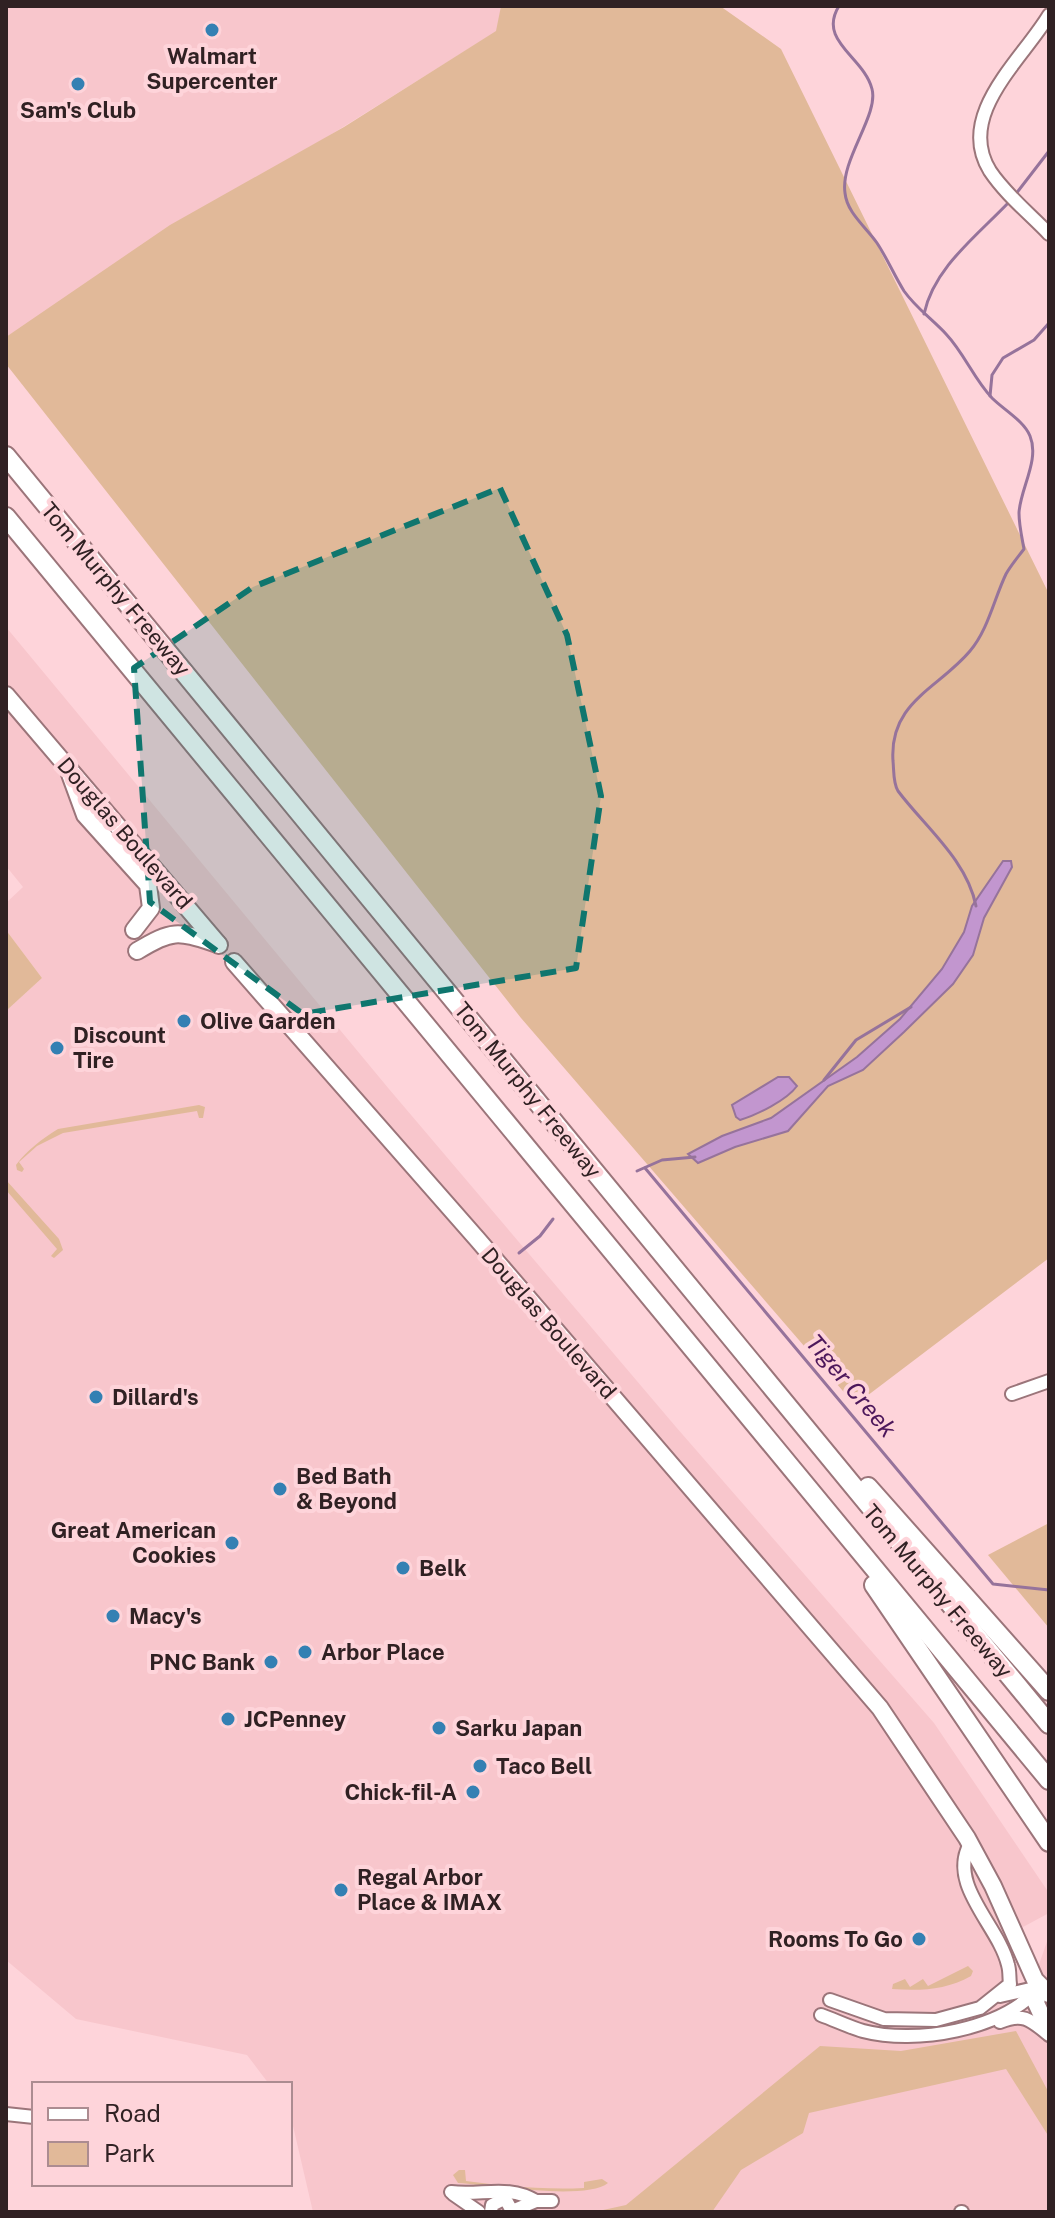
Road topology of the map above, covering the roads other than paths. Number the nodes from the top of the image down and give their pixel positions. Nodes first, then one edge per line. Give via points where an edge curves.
1 (1049, 15) edge
2 (1049, 234) edge
3 (6, 456) edge
4 (6, 517) edge
5 (6, 695) edge
6 (67, 765) junction
7 (134, 930) dead end
8 (219, 945) junction
9 (137, 951) dead end
10 (234, 962) joint
11 (702, 1305) junction
12 (1049, 1381) edge
13 (1012, 1394) dead end
14 (817, 1499) junction
15 (1049, 1691) edge
16 (1049, 1724) edge
17 (1049, 1780) edge
18 (1049, 1842) edge
19 (970, 1844) junction
20 (1044, 1990) edge
21 (997, 1997) junction
22 (830, 2000) dead end
23 (821, 2015) dead end
24 (979, 2025) junction
25 (1049, 2033) edge
26 (6, 2114) edge
27 (32, 2117) edge
28 (486, 2190) junction
29 (518, 2192) junction
30 (468, 2194) junction
31 (536, 2201) junction
32 (501, 2208) edge
33 (479, 2212) edge
34 (526, 2212) edge

1 - 2 street via 990,100 980,134 983,157 993,175
3 - 11 highway, Tom Murphy Freeway
4 - 14 highway, Tom Murphy Freeway
5 - 6 main road, Douglas Boulevard
6 - 7 main road via 85,815 148,885 151,908
6 - 8 main road, Douglas Boulevard
8 - 9 main road via 184,933 165,935
8 - 10 street, Douglas Boulevard
10 - 19 main road, Douglas Boulevard via 861,1685
11 - 15 highway
11 - 16 highway, Tom Murphy Freeway
12 - 13 street
14 - 17 highway, Tom Murphy Freeway
14 - 18 highway
19 - 20 main road, Douglas Boulevard
19 - 21 street via 964,1878 1008,1964 1010,1984
20 - 21 street
20 - 24 street
20 - 25 main road, Douglas Boulevard via 1036,2003
21 - 22 street via 980,2008 936,2020 884,2019
23 - 24 street via 864,2031 924,2036
24 - 25 street via 987,2028 1015,2016
26 - 27 street
28 - 29 street
28 - 30 street
28 - 32 street
29 - 31 street
29 - 32 street
30 - 32 street
30 - 33 street via 451,2192
31 - 32 street
31 - 34 street via 555,2201 551,2208

